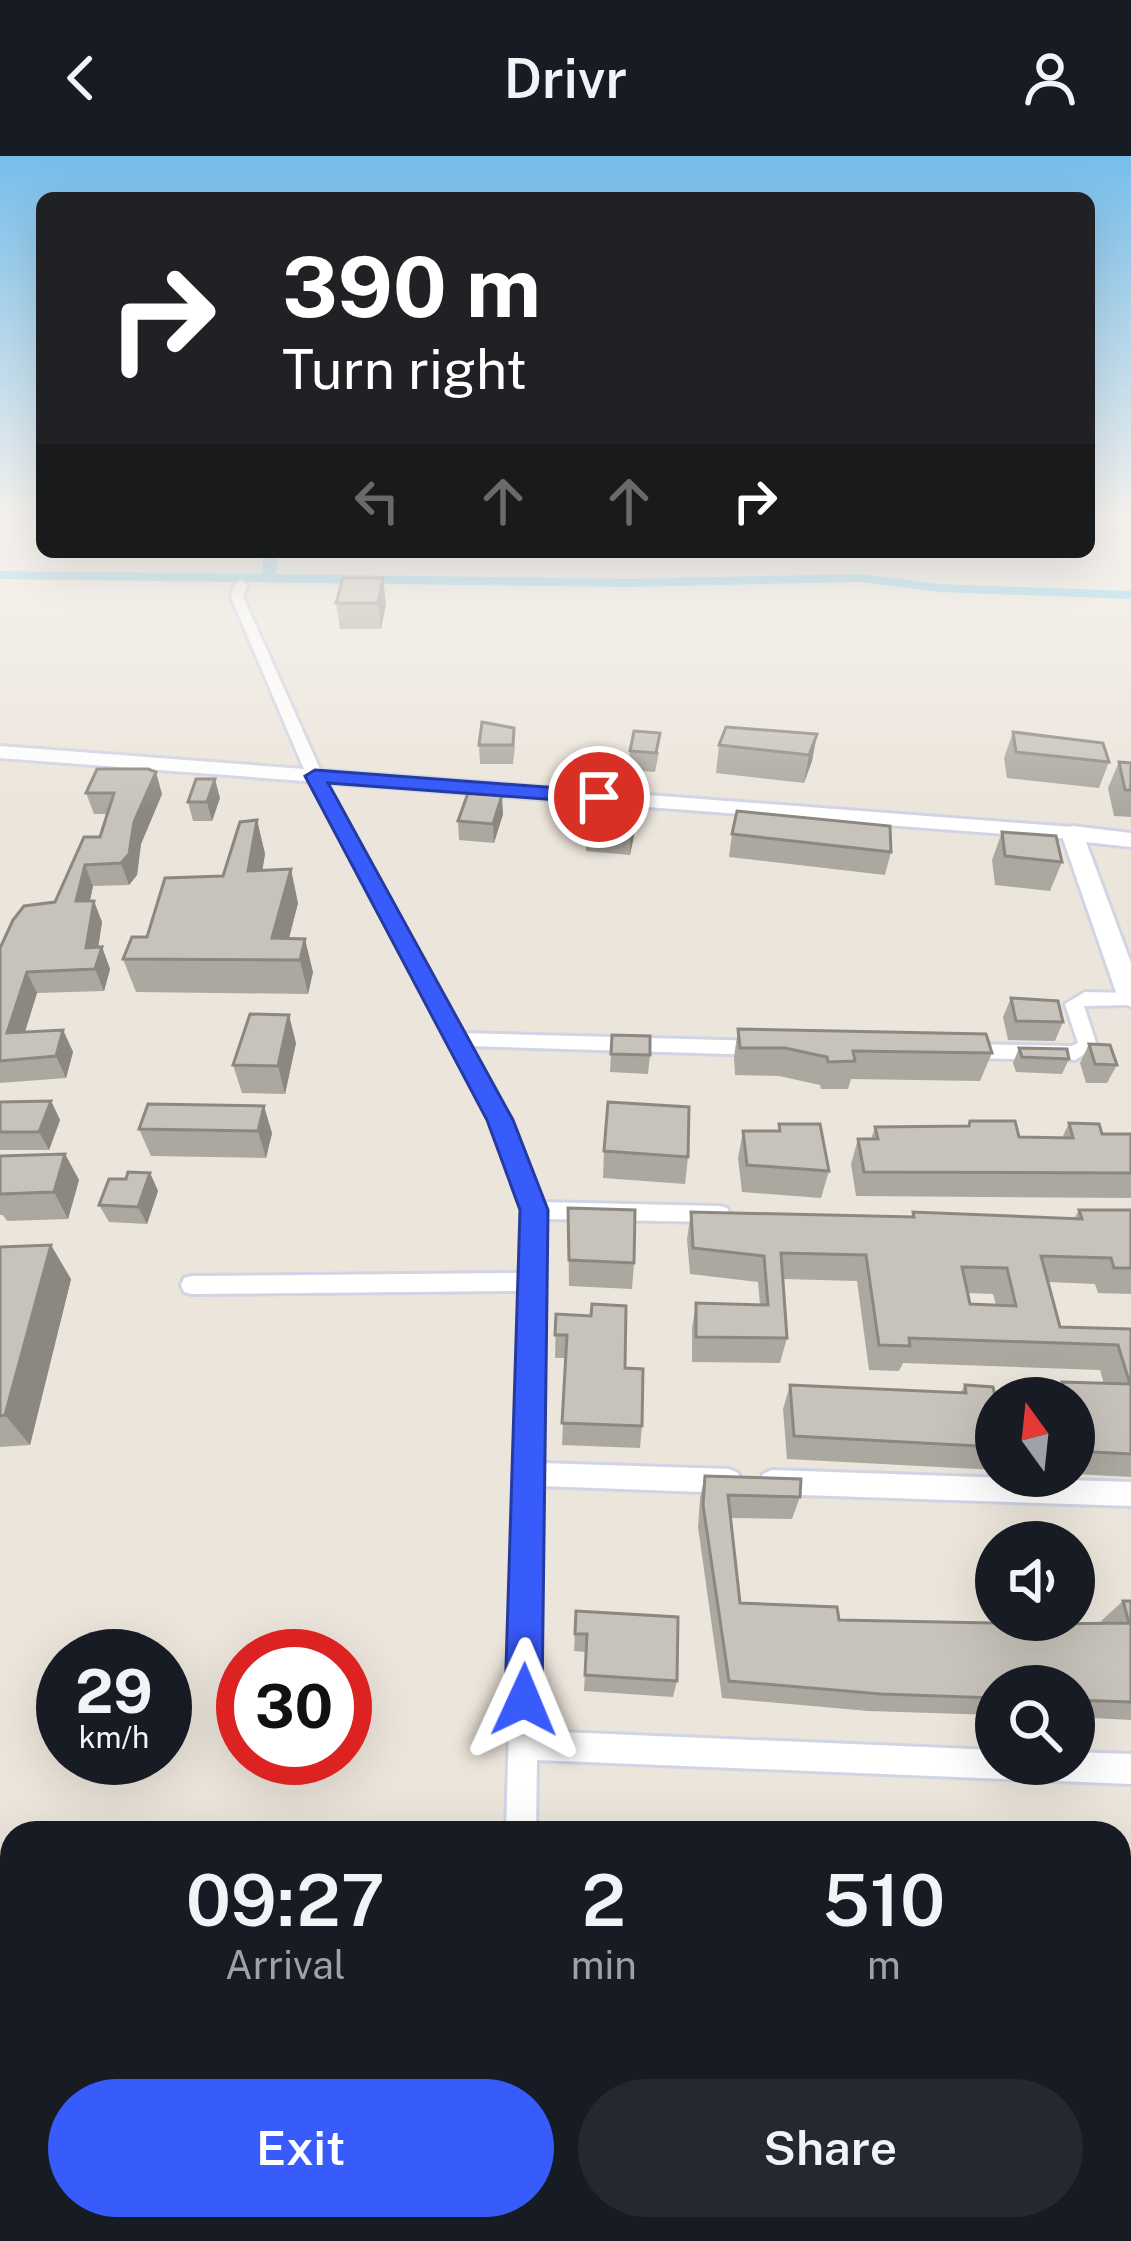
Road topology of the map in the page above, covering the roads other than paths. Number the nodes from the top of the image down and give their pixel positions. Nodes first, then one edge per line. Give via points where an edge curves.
1 (245, 616) edge
2 (0, 752) edge
3 (315, 776) junction
4 (1072, 833) junction
5 (1131, 840) edge
6 (1131, 998) edge
7 (456, 1040) junction
8 (776, 1048) edge
9 (937, 1051) edge
10 (534, 1210) junction
11 (749, 1215) edge
12 (532, 1282) junction
13 (192, 1285) dead end
14 (528, 1474) junction
15 (1131, 1494) edge
16 (523, 1745) junction
17 (975, 1763) edge
18 (1095, 1768) edge
19 (1131, 1769) edge
20 (520, 1821) edge

1 - 3 street
2 - 3 street
3 - 4 street
3 - 7 street
4 - 5 main road
4 - 6 main road
6 - 9 street via 1074,1004 1088,1046 1075,1053
7 - 8 street
7 - 10 street via 500,1120
10 - 11 street
10 - 12 street
12 - 13 street
12 - 14 street
14 - 15 street
14 - 16 street
16 - 17 street
16 - 20 street
18 - 19 street

